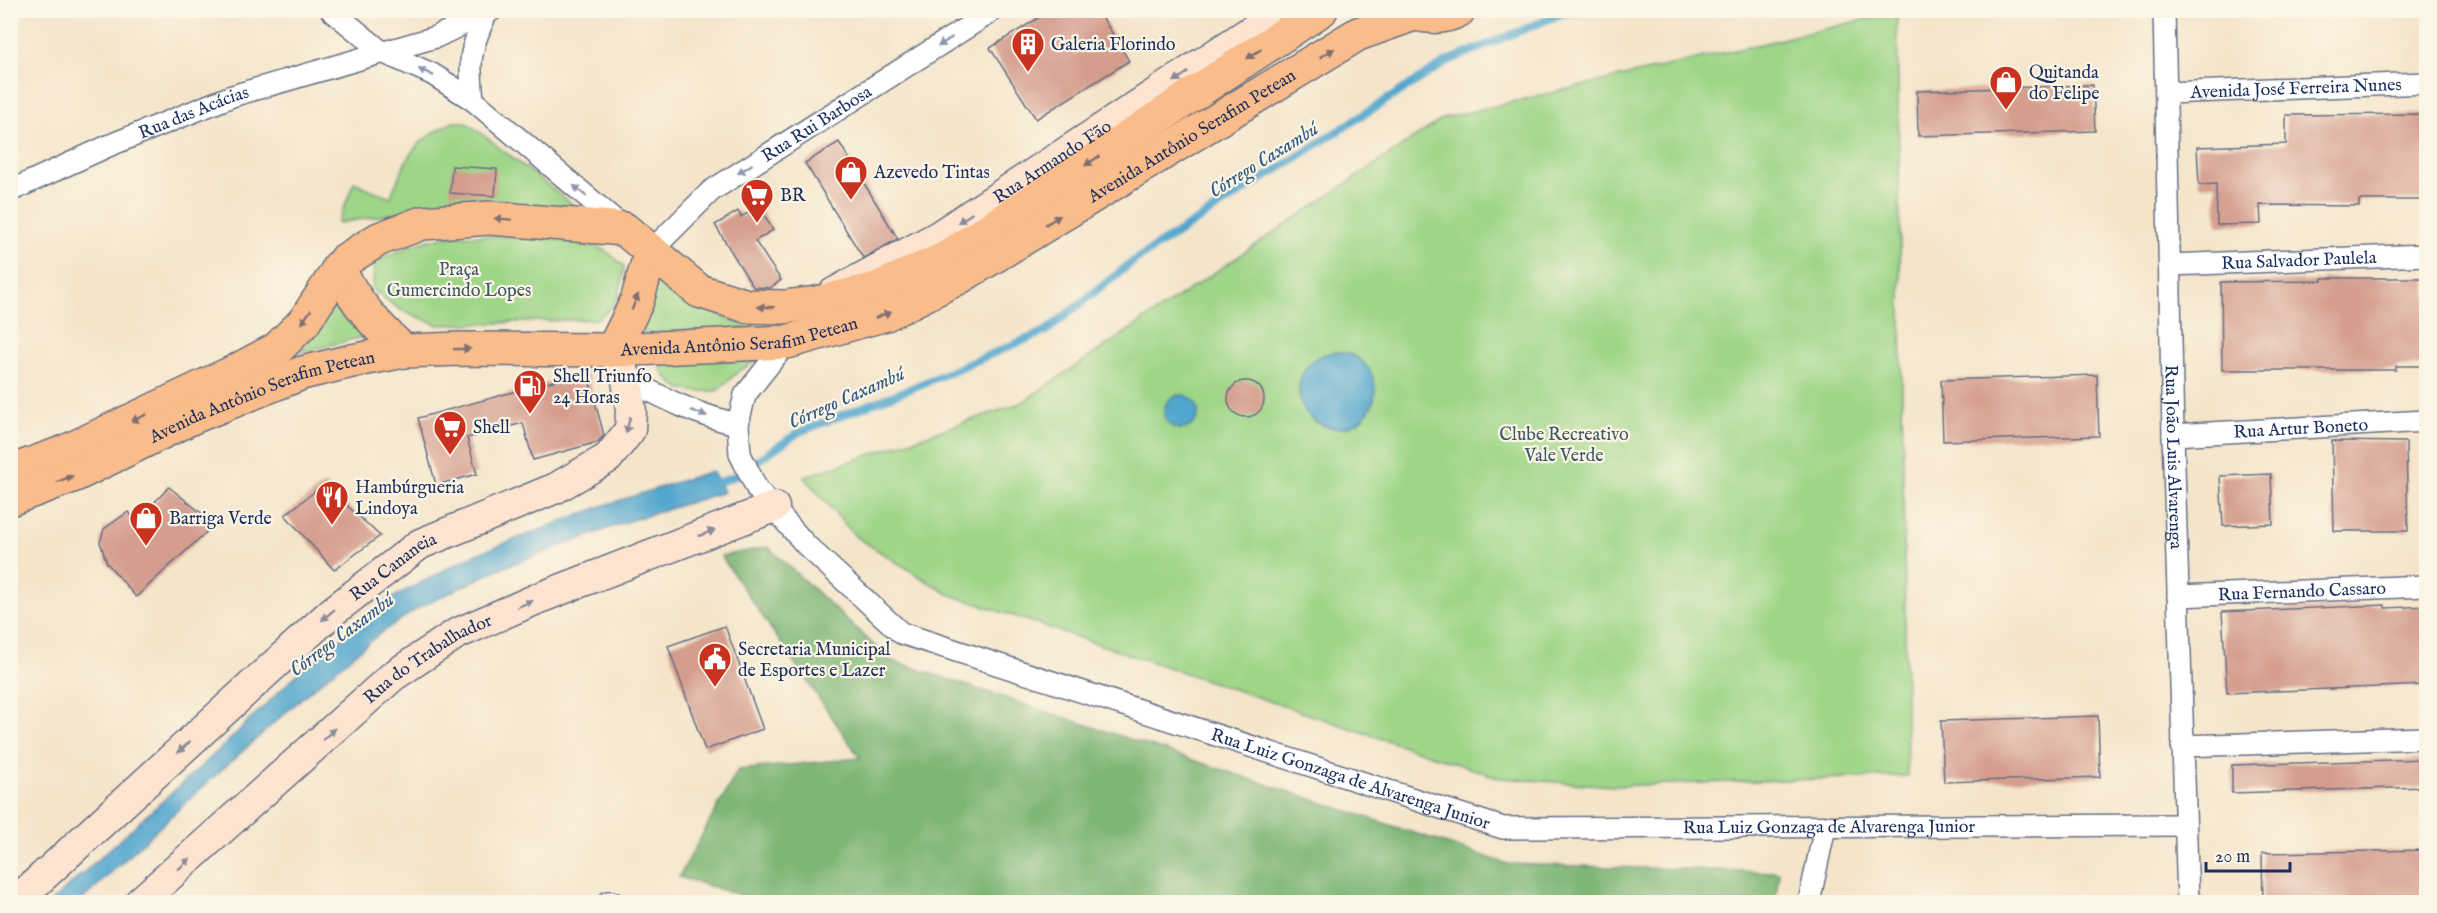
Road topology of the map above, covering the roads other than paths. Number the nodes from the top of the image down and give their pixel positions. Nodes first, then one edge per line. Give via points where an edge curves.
1 (331, 10) edge
2 (994, 10) edge
3 (1283, 10) edge
4 (1321, 10) edge
5 (1459, 10) edge
6 (2164, 10) edge
7 (489, 12) edge
8 (1410, 12) edge
9 (382, 52) junction
10 (2427, 83) edge
11 (2166, 93) junction
12 (473, 100) junction
13 (10, 191) edge
14 (624, 229) junction
15 (651, 252) junction
16 (2427, 255) edge
17 (2170, 265) junction
18 (338, 268) junction
19 (816, 303) junction
20 (786, 342) junction
21 (613, 350) junction
22 (404, 351) junction
23 (627, 379) junction
24 (2427, 421) edge
25 (738, 424) junction
26 (2174, 435) junction
27 (14, 495) edge
28 (765, 498) junction
29 (2427, 586) edge
30 (2178, 596) junction
31 (2427, 738) edge
32 (2182, 746) junction
33 (2184, 825) junction
34 (1825, 827) junction
35 (15, 903) edge
36 (141, 903) edge
37 (1809, 903) edge
38 (2188, 903) edge

1 - 9 street
2 -> 15 street, Rua Rui Barbosa via 711,191
3 -> 19 street, Rua Armando Fão via 938,237
4 -> 19 main road, Avenida Antônio Serafim Petean via 946,258 876,289
5 - 8 main road via 1434,17
6 - 11 street, Rua João Luis Alvarenga
7 - 9 street, Rua das Acácias via 436,37
7 - 12 street via 472,44 469,64
20 -> 8 main road, Avenida Antônio Serafim Petean via 886,315 960,277 1358,34
12 -> 9 street via 432,74
9 - 13 street, Rua das Acácias via 232,96
10 - 11 street, Avenida José Ferreira Nunes
11 - 17 street, Rua João Luis Alvarenga
14 -> 12 street
14 - 15 main road
14 -> 18 main road via 490,218 422,223 379,239
19 -> 15 main road, Avenida Antônio Serafim Petean via 747,306 699,291
21 -> 15 main road via 637,301
16 - 17 street, Rua Salvador Paulela
17 - 26 street, Rua João Luis Alvarenga
18 - 22 main road via 353,297
18 -> 27 main road, Avenida Antônio Serafim Petean via 304,322 277,349 65,452
20 - 21 main road, Avenida Antônio Serafim Petean
20 - 25 street, Rua Luiz Gonzaga de Alvarenga Junior via 745,395
22 -> 21 main road, Avenida Antônio Serafim Petean
21 - 23 street, Rua Cananeia
27 -> 22 main road, Avenida Antônio Serafim Petean via 75,475 193,417 302,373
23 -> 25 street via 676,404
23 -> 35 street, Rua Cananeia via 632,411 630,430 608,458 556,488 420,544 332,612
24 - 26 street, Rua Artur Boneto
25 - 28 street, Rua Luiz Gonzaga de Alvarenga Junior via 740,454
26 - 30 street, Rua João Luis Alvarenga
28 - 34 street, Rua Luiz Gonzaga de Alvarenga Junior via 806,545 901,633 1503,828
36 -> 28 street, Rua do Trabalhador via 393,676 456,634
29 - 30 street, Rua Fernando Cassaro
30 - 32 street, Rua João Luis Alvarenga
31 - 32 street
32 - 33 street, Rua João Luis Alvarenga
33 - 34 street, Rua Luiz Gonzaga de Alvarenga Junior
33 - 38 street, Rua João Luis Alvarenga
34 - 37 street

